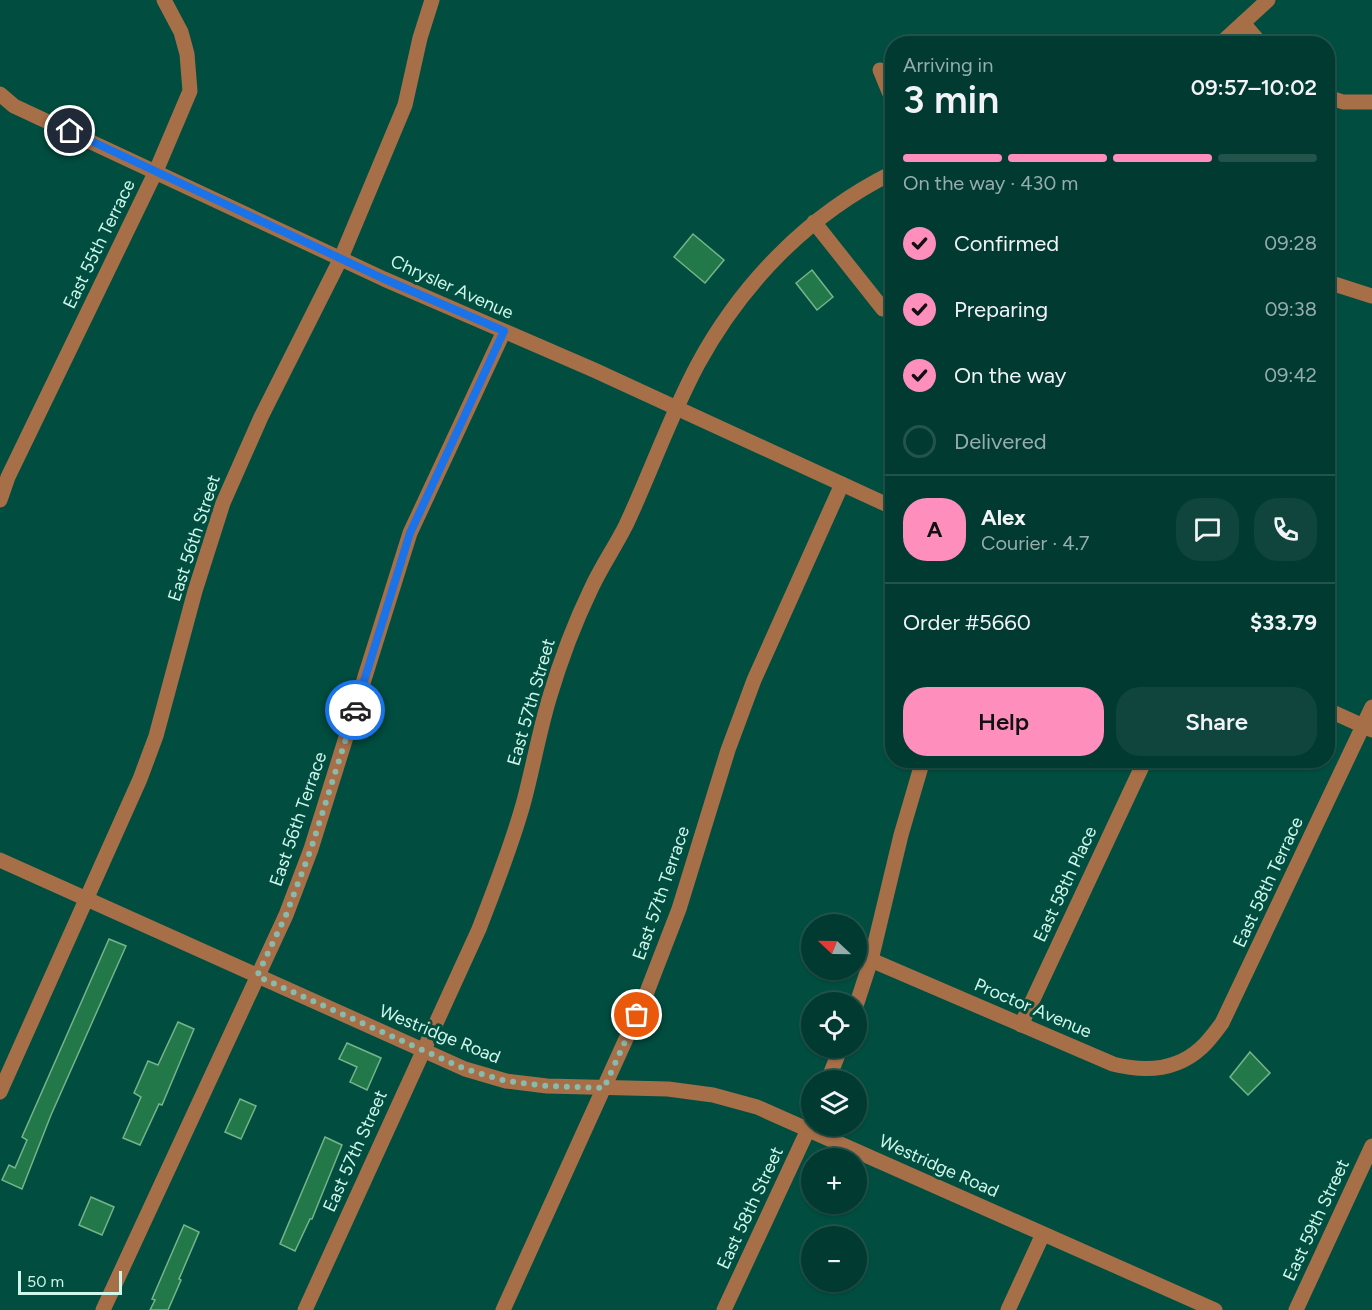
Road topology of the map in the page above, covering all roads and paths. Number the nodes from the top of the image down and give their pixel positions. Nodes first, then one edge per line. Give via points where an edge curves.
1 (164, 0) edge
2 (432, 0) edge
3 (1268, 0) edge
4 (1243, 23) junction
5 (1229, 36) edge
6 (1254, 36) edge
7 (880, 70) dead end
8 (885, 82) edge
9 (0, 94) edge
10 (1335, 99) edge
11 (1372, 102) edge
12 (156, 171) junction
13 (885, 177) edge
14 (814, 222) junction
15 (340, 258) junction
16 (1335, 284) edge
17 (1372, 296) edge
18 (883, 309) dead end
19 (504, 331) junction
20 (677, 408) junction
21 (842, 484) junction
22 (0, 500) edge
23 (885, 504) edge
24 (1372, 707) edge
25 (1335, 713) edge
26 (1368, 728) edge
27 (921, 768) edge
28 (1141, 768) edge
29 (0, 860) edge
30 (85, 899) junction
31 (871, 960) junction
32 (257, 976) junction
33 (861, 992) edge
34 (1020, 1024) junction
35 (422, 1050) junction
36 (1183, 1060) joint
37 (604, 1088) junction
38 (0, 1092) edge
39 (801, 1122) edge
40 (805, 1136) edge
41 (834, 1136) edge
42 (1372, 1146) edge
43 (1043, 1234) junction
44 (103, 1310) edge
45 (305, 1310) edge
46 (503, 1310) edge
47 (724, 1310) edge
48 (1008, 1310) edge
49 (1215, 1310) edge
50 (1296, 1310) edge

1 - 12 street, East 55th Terrace via 181,32 187,54 189,92
2 - 15 street, East 56th Street via 405,105
3 - 4 street
4 - 5 street
4 - 6 street
7 - 8 street
9 - 12 street, Chrysler Avenue via 14,106
10 - 11 street
12 - 15 street, Chrysler Avenue
12 - 22 street, East 55th Terrace
13 - 14 street, East 57th Street
14 - 18 street
14 - 20 street, East 57th Street via 780,253 734,306 697,365
15 - 19 street, Chrysler Avenue
15 - 30 street, East 56th Street via 223,503 156,736
16 - 17 street
19 - 20 street, Chrysler Avenue
19 - 32 street, East 56th Terrace via 410,533 311,849
20 - 21 street, Chrysler Avenue
20 - 35 street, East 57th Street via 568,643 503,867
21 - 23 street, Chrysler Avenue
21 - 37 street, East 57th Terrace via 754,680 728,750 680,909
24 - 26 street, East 58th Terrace
25 - 26 street
26 - 36 street, East 58th Terrace via 1222,1023 1202,1048
27 - 31 street
28 - 34 street, East 58th Place
29 - 30 street, Westridge Road
30 - 32 street, Westridge Road
30 - 38 street, East 56th Street
31 - 33 street
31 - 34 street, Proctor Avenue
32 - 35 street, Westridge Road
32 - 44 street, East 56th Terrace
34 - 36 street, Proctor Avenue via 1131,1069 1150,1069
35 - 37 street, Westridge Road via 506,1081
35 - 45 street, East 57th Street
37 - 39 street, Westridge Road via 668,1089 713,1095
37 - 46 street, East 57th Terrace
40 - 47 street, East 58th Street
41 - 43 street, Westridge Road
42 - 50 street, East 59th Street
43 - 48 street
43 - 49 street, Westridge Road

